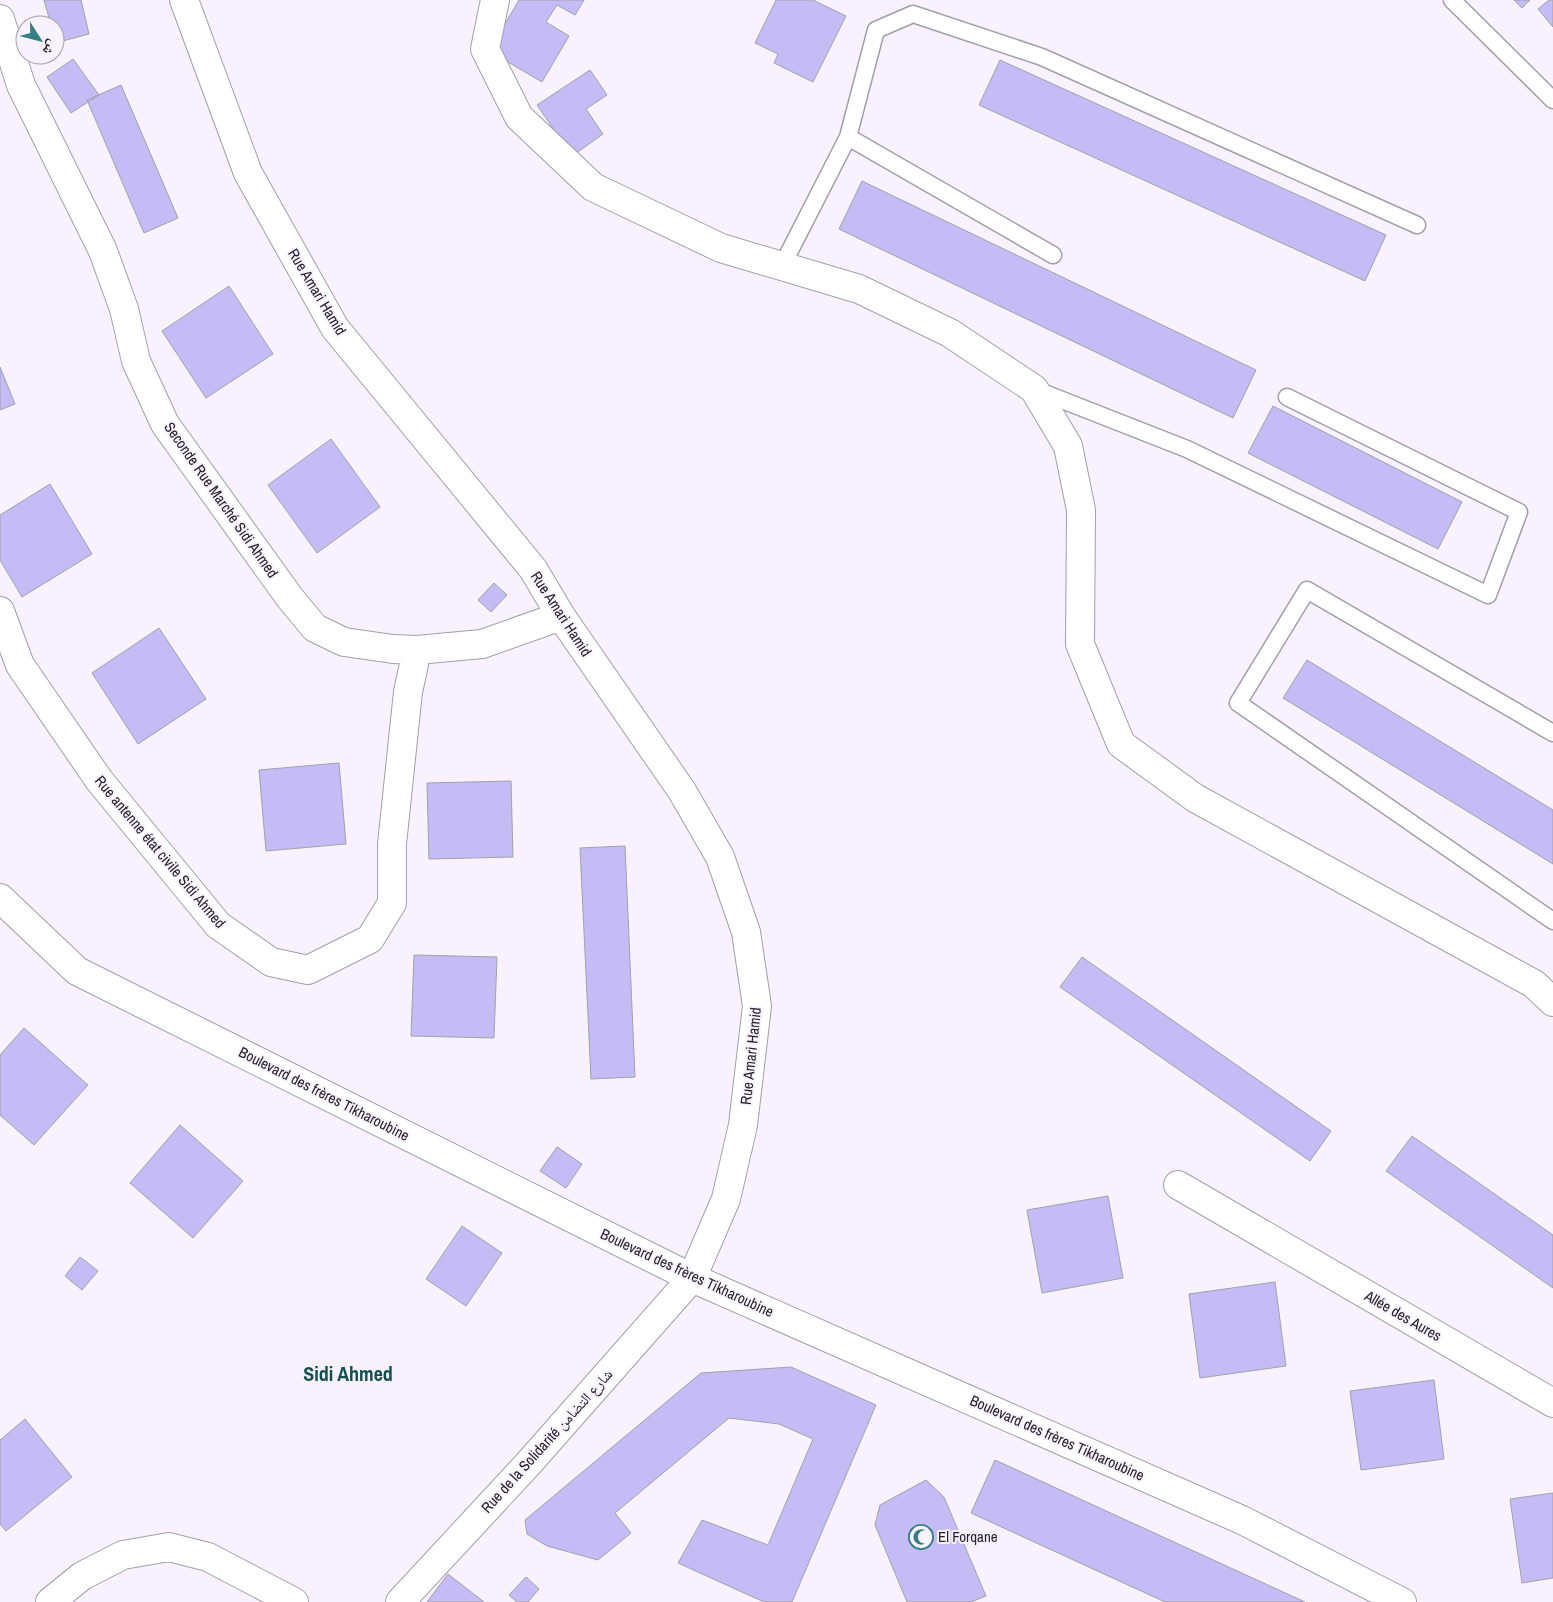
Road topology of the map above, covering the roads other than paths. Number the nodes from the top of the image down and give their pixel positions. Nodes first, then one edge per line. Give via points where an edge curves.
1 (184, 0) edge
2 (495, 0) edge
3 (1452, 0) edge
4 (0, 19) edge
5 (1553, 100) edge
6 (848, 137) junction
7 (1417, 225) dead end
8 (1053, 255) dead end
9 (782, 266) junction
10 (1034, 389) junction
11 (1287, 397) dead end
12 (0, 611) edge
13 (560, 616) junction
14 (417, 650) junction
15 (1553, 733) edge
16 (0, 898) edge
17 (1553, 921) edge
18 (1553, 1002) edge
19 (1178, 1185) dead end
20 (692, 1278) junction
21 (1553, 1403) edge
22 (50, 1602) edge
23 (294, 1602) edge
24 (400, 1602) edge
25 (1402, 1602) edge

1 - 13 street, Rue Amari Hamid via 248,173 335,328 533,569
2 - 9 street via 485,49 519,117 593,187 721,248
3 - 5 lane
4 - 14 street, Seconde Rue Marché Sidi Ahmed via 21,85 103,251 124,309 136,361 165,424 315,628 344,642
6 - 7 lane via 876,30 912,14 1042,56
6 - 8 lane
6 - 9 lane
9 - 10 street via 867,293 950,333
10 - 11 lane via 1187,449 1488,595 1519,512
10 - 18 street via 1068,446 1081,510 1080,644 1121,744 1194,798 1534,984
12 - 14 street, Rue antenne état civile Sidi Ahmed via 20,665 99,780 218,925 271,962 308,970 370,939 392,903 392,844 408,692
13 - 14 street, Seconde Rue Marché Sidi Ahmed via 482,644
13 - 20 street, Rue Amari Hamid via 686,799 720,856 746,932 757,1006 743,1125 726,1200
15 - 17 lane via 1307,590 1238,703
16 - 20 street, Boulevard des frères Tikharoubine via 77,971
19 - 21 street, Allée des Aures
20 - 24 street, Rue de la Solidarité شارع التضامن via 528,1464
20 - 25 street, Boulevard des frères Tikharoubine via 1242,1520
22 - 23 street via 82,1576 122,1555 169,1547 208,1557

